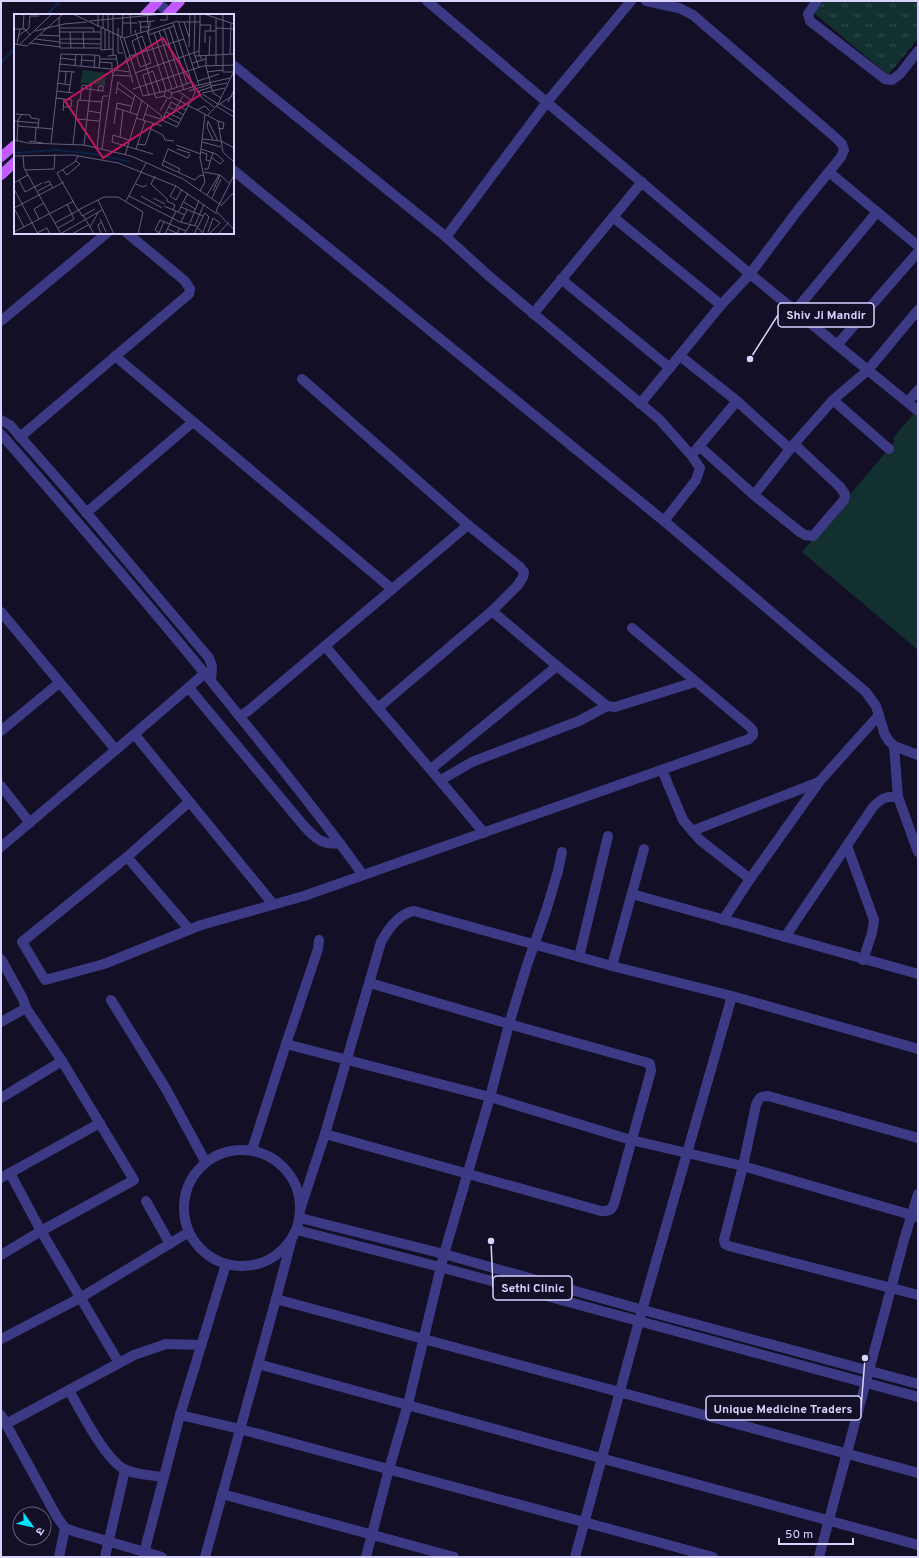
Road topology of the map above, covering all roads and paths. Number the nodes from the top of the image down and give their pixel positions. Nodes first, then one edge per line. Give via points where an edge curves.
1 (158, 1) edge
2 (180, 1) edge
3 (427, 1) edge
4 (631, 1) edge
5 (646, 1) edge
6 (817, 1) edge
7 (146, 14) edge
8 (168, 14) edge
9 (918, 51) edge
10 (234, 66) edge
11 (547, 102) junction
12 (14, 146) edge
13 (1, 157) edge
14 (14, 163) edge
15 (234, 171) edge
16 (829, 172) junction
17 (1, 175) edge
18 (642, 182) junction
19 (877, 212) junction
20 (613, 217) junction
21 (106, 234) edge
22 (128, 234) edge
23 (446, 237) junction
24 (918, 246) edge
25 (918, 252) edge
26 (750, 274) junction
27 (561, 279) junction
28 (721, 305) junction
29 (918, 310) edge
30 (795, 311) junction
31 (533, 314) junction
32 (1, 320) edge
33 (837, 345) junction
34 (115, 356) junction
35 (680, 356) junction
36 (670, 368) junction
37 (868, 370) junction
38 (302, 379) dead end
39 (918, 390) edge
40 (833, 400) junction
41 (737, 401) junction
42 (908, 402) junction
43 (640, 404) junction
44 (917, 410) edge
45 (1, 420) edge
46 (193, 422) junction
47 (1, 434) edge
48 (20, 437) junction
49 (699, 446) junction
50 (792, 447) junction
51 (889, 448) dead end
52 (691, 455) junction
53 (754, 495) junction
54 (86, 513) junction
55 (664, 521) junction
56 (468, 525) junction
57 (392, 590) junction
58 (492, 611) junction
59 (3, 619) edge
60 (632, 628) dead end
61 (326, 646) junction
62 (557, 666) junction
63 (208, 677) junction
64 (695, 682) junction
65 (59, 683) junction
66 (189, 688) junction
67 (607, 706) junction
68 (378, 708) junction
69 (879, 715) junction
70 (240, 716) junction
71 (1, 731) edge
72 (135, 735) junction
73 (894, 746) junction
74 (116, 750) junction
75 (918, 754) edge
76 (432, 769) junction
77 (662, 770) junction
78 (441, 780) junction
79 (819, 782) junction
80 (1, 786) edge
81 (898, 797) junction
82 (189, 802) junction
83 (30, 823) junction
84 (692, 831) junction
85 (484, 833) junction
86 (608, 836) dead end
87 (340, 843) junction
88 (847, 846) junction
89 (1, 847) edge
90 (917, 847) edge
91 (644, 849) dead end
92 (562, 852) dead end
93 (127, 857) junction
94 (363, 875) junction
95 (750, 879) junction
96 (632, 894) junction
97 (273, 904) junction
98 (723, 920) junction
99 (189, 929) junction
100 (785, 937) junction
101 (319, 940) dead end
102 (535, 945) junction
103 (579, 957) junction
104 (1, 960) edge
105 (864, 960) junction
106 (612, 966) junction
107 (918, 974) edge
108 (370, 983) junction
109 (732, 996) junction
110 (111, 1000) dead end
111 (26, 1008) junction
112 (1, 1022) edge
113 (508, 1024) junction
114 (286, 1044) junction
115 (918, 1049) edge
116 (347, 1060) junction
117 (62, 1061) junction
118 (490, 1097) junction
119 (1, 1098) edge
120 (100, 1123) junction
121 (325, 1134) junction
122 (918, 1138) edge
123 (632, 1140) junction
124 (252, 1150) junction
125 (687, 1152) junction
126 (205, 1162) junction
127 (743, 1166) junction
128 (10, 1173) junction
129 (468, 1173) junction
130 (1, 1178) edge
131 (918, 1194) edge
132 (146, 1201) dead end
133 (301, 1207) junction
134 (915, 1216) edge
135 (300, 1218) junction
136 (40, 1231) junction
137 (189, 1232) junction
138 (294, 1234) junction
139 (170, 1244) junction
140 (444, 1254) junction
141 (1, 1255) edge
142 (226, 1264) junction
143 (440, 1267) junction
144 (891, 1288) junction
145 (918, 1295) edge
146 (80, 1298) junction
147 (276, 1299) junction
148 (643, 1310) junction
149 (639, 1321) junction
150 (1, 1339) edge
151 (423, 1340) junction
152 (201, 1345) junction
153 (119, 1363) junction
154 (258, 1364) junction
155 (869, 1370) junction
156 (866, 1383) junction
157 (918, 1384) edge
158 (68, 1390) junction
159 (620, 1392) junction
160 (918, 1397) edge
161 (408, 1404) junction
162 (180, 1415) junction
163 (3, 1420) edge
164 (240, 1429) junction
165 (847, 1454) junction
166 (602, 1459) junction
167 (389, 1469) junction
168 (125, 1470) junction
169 (918, 1473) edge
170 (163, 1477) junction
171 (222, 1494) junction
172 (829, 1520) junction
173 (584, 1523) junction
174 (66, 1528) junction
175 (372, 1534) junction
176 (108, 1543) junction
177 (918, 1544) edge
178 (143, 1555) edge
179 (59, 1557) edge
180 (105, 1557) edge
181 (162, 1557) edge
182 (205, 1557) edge
183 (366, 1557) edge
184 (454, 1557) edge
185 (575, 1557) edge
186 (713, 1557) edge
187 (819, 1557) edge

1 - 7 main road
1 - 8 street
2 - 8 main road
3 - 11 street
4 - 11 street
5 - 16 street via 679,8 693,15 836,138 844,150
6 - 9 street via 808,14 810,21 885,79 892,80 897,77
10 - 23 street
11 - 18 street
11 - 23 street
12 - 13 main road
14 - 17 main road
15 - 55 street
16 - 19 street
16 - 26 street
18 - 20 street
18 - 26 street
19 - 24 street
19 - 30 street
20 - 27 street
20 - 28 street
21 - 32 street
22 - 34 street via 185,281 190,289 184,299
23 - 31 street
25 - 33 street
26 - 28 street
26 - 30 street
27 - 31 street
27 - 36 street
28 - 35 street
29 - 37 street
30 - 33 street
31 - 43 street
33 - 37 street
34 - 46 street
34 - 48 street
35 - 36 street
35 - 41 street
36 - 43 street
37 - 40 street
37 - 42 street
38 - 56 street
39 - 42 street
40 - 50 street
40 - 51 street
41 - 49 street
41 - 50 street
42 - 44 street
43 - 52 street via 659,419
45 - 48 street via 10,425
46 - 54 street
46 - 57 street
47 - 63 street
48 - 54 street
49 - 52 street
49 - 53 street
50 - 53 street
50 - 53 street via 840,486 845,494 844,500 816,534 809,536 800,532
52 - 55 street via 700,468 699,474
54 - 63 street via 209,658 212,666
55 - 69 street via 866,692
56 - 57 street
56 - 58 street via 524,572 518,585
57 - 61 street
58 - 62 street
58 - 68 street
59 - 65 street
60 - 64 street
61 - 68 street
61 - 70 street
62 - 67 street
62 - 76 street
63 - 66 street
63 - 70 street
64 - 67 street via 615,707
64 - 77 street via 750,727 753,735 749,739
65 - 71 street
65 - 74 street
66 - 72 street
66 - 87 street via 315,838 321,842
67 - 78 street via 579,721 472,762
68 - 76 street
69 - 73 street via 886,735
69 - 79 street
70 - 87 street
72 - 74 street
72 - 82 street
73 - 75 street
73 - 81 street
74 - 83 street
76 - 78 street
77 - 84 street via 680,815
77 - 85 street
78 - 85 street
79 - 84 street
79 - 95 street
80 - 83 street
81 - 88 street via 888,796 873,807
81 - 90 street
82 - 93 street
82 - 97 street
83 - 89 street
84 - 95 street
85 - 94 street
86 - 103 street
87 - 94 street
88 - 100 street
88 - 105 street via 874,920
91 - 96 street
92 - 102 street
93 - 99 street
93 - 99 street via 22,942 45,980 104,964
94 - 97 street
95 - 98 street
96 - 98 street
96 - 106 street
97 - 99 street
98 - 100 street
100 - 105 street
101 - 114 street
102 - 103 street
102 - 108 street via 414,911 407,912 386,932
102 - 113 street
103 - 106 street
104 - 111 street
105 - 107 street
106 - 109 street
108 - 113 street
108 - 116 street
109 - 115 street
109 - 125 street
110 - 126 street via 166,1089
111 - 112 street
111 - 117 street
113 - 118 street
113 - 123 street via 650,1064 651,1071
114 - 116 street
114 - 124 street
116 - 118 street
116 - 121 street
117 - 119 street
117 - 120 street
118 - 123 street
118 - 129 street
120 - 128 street
120 - 136 street via 134,1180
121 - 129 street
121 - 133 street
122 - 127 street via 762,1096 758,1098 756,1105
123 - 125 street
123 - 129 street via 614,1204 612,1209 607,1211
124 - 126 street via 234,1149
124 - 133 street via 271,1156 287,1169 297,1187
125 - 127 street
125 - 148 street
126 - 137 street via 191,1178 185,1196 184,1214
127 - 134 street
127 - 144 street via 725,1234 725,1244
128 - 130 street
128 - 136 street
129 - 140 street
131 - 134 street
132 - 139 street
133 - 135 street
134 - 144 street
135 - 138 street
135 - 140 street
136 - 141 street
136 - 146 street
137 - 139 street
137 - 142 street via 198,1246 210,1257
138 - 142 street via 274,1257 259,1264
138 - 143 street
138 - 147 street
139 - 146 street
140 - 143 street
140 - 148 street
142 - 152 street
143 - 149 street
143 - 151 street
144 - 145 street
144 - 155 street
146 - 150 street
146 - 153 street
147 - 151 street
147 - 154 street
148 - 149 street
148 - 155 street
149 - 156 street
149 - 159 street
151 - 159 street
151 - 161 street
152 - 153 street via 166,1344
152 - 162 street
153 - 158 street
154 - 161 street
154 - 164 street
155 - 156 street
155 - 157 street
156 - 160 street
156 - 165 street
158 - 163 street
158 - 168 street via 105,1450 116,1464
159 - 165 street
159 - 166 street
161 - 166 street
161 - 167 street
162 - 164 street
162 - 170 street
163 - 174 street via 57,1517
164 - 167 street
164 - 171 street
165 - 169 street
165 - 172 street
166 - 172 street
166 - 173 street
167 - 173 street
167 - 175 street
168 - 170 street
168 - 176 street
170 - 178 street
171 - 175 street
171 - 182 street
172 - 177 street
172 - 187 street
173 - 185 street
173 - 186 street
174 - 176 street
174 - 179 street
175 - 183 street
175 - 184 street
176 - 178 street
176 - 180 street
178 - 181 street

